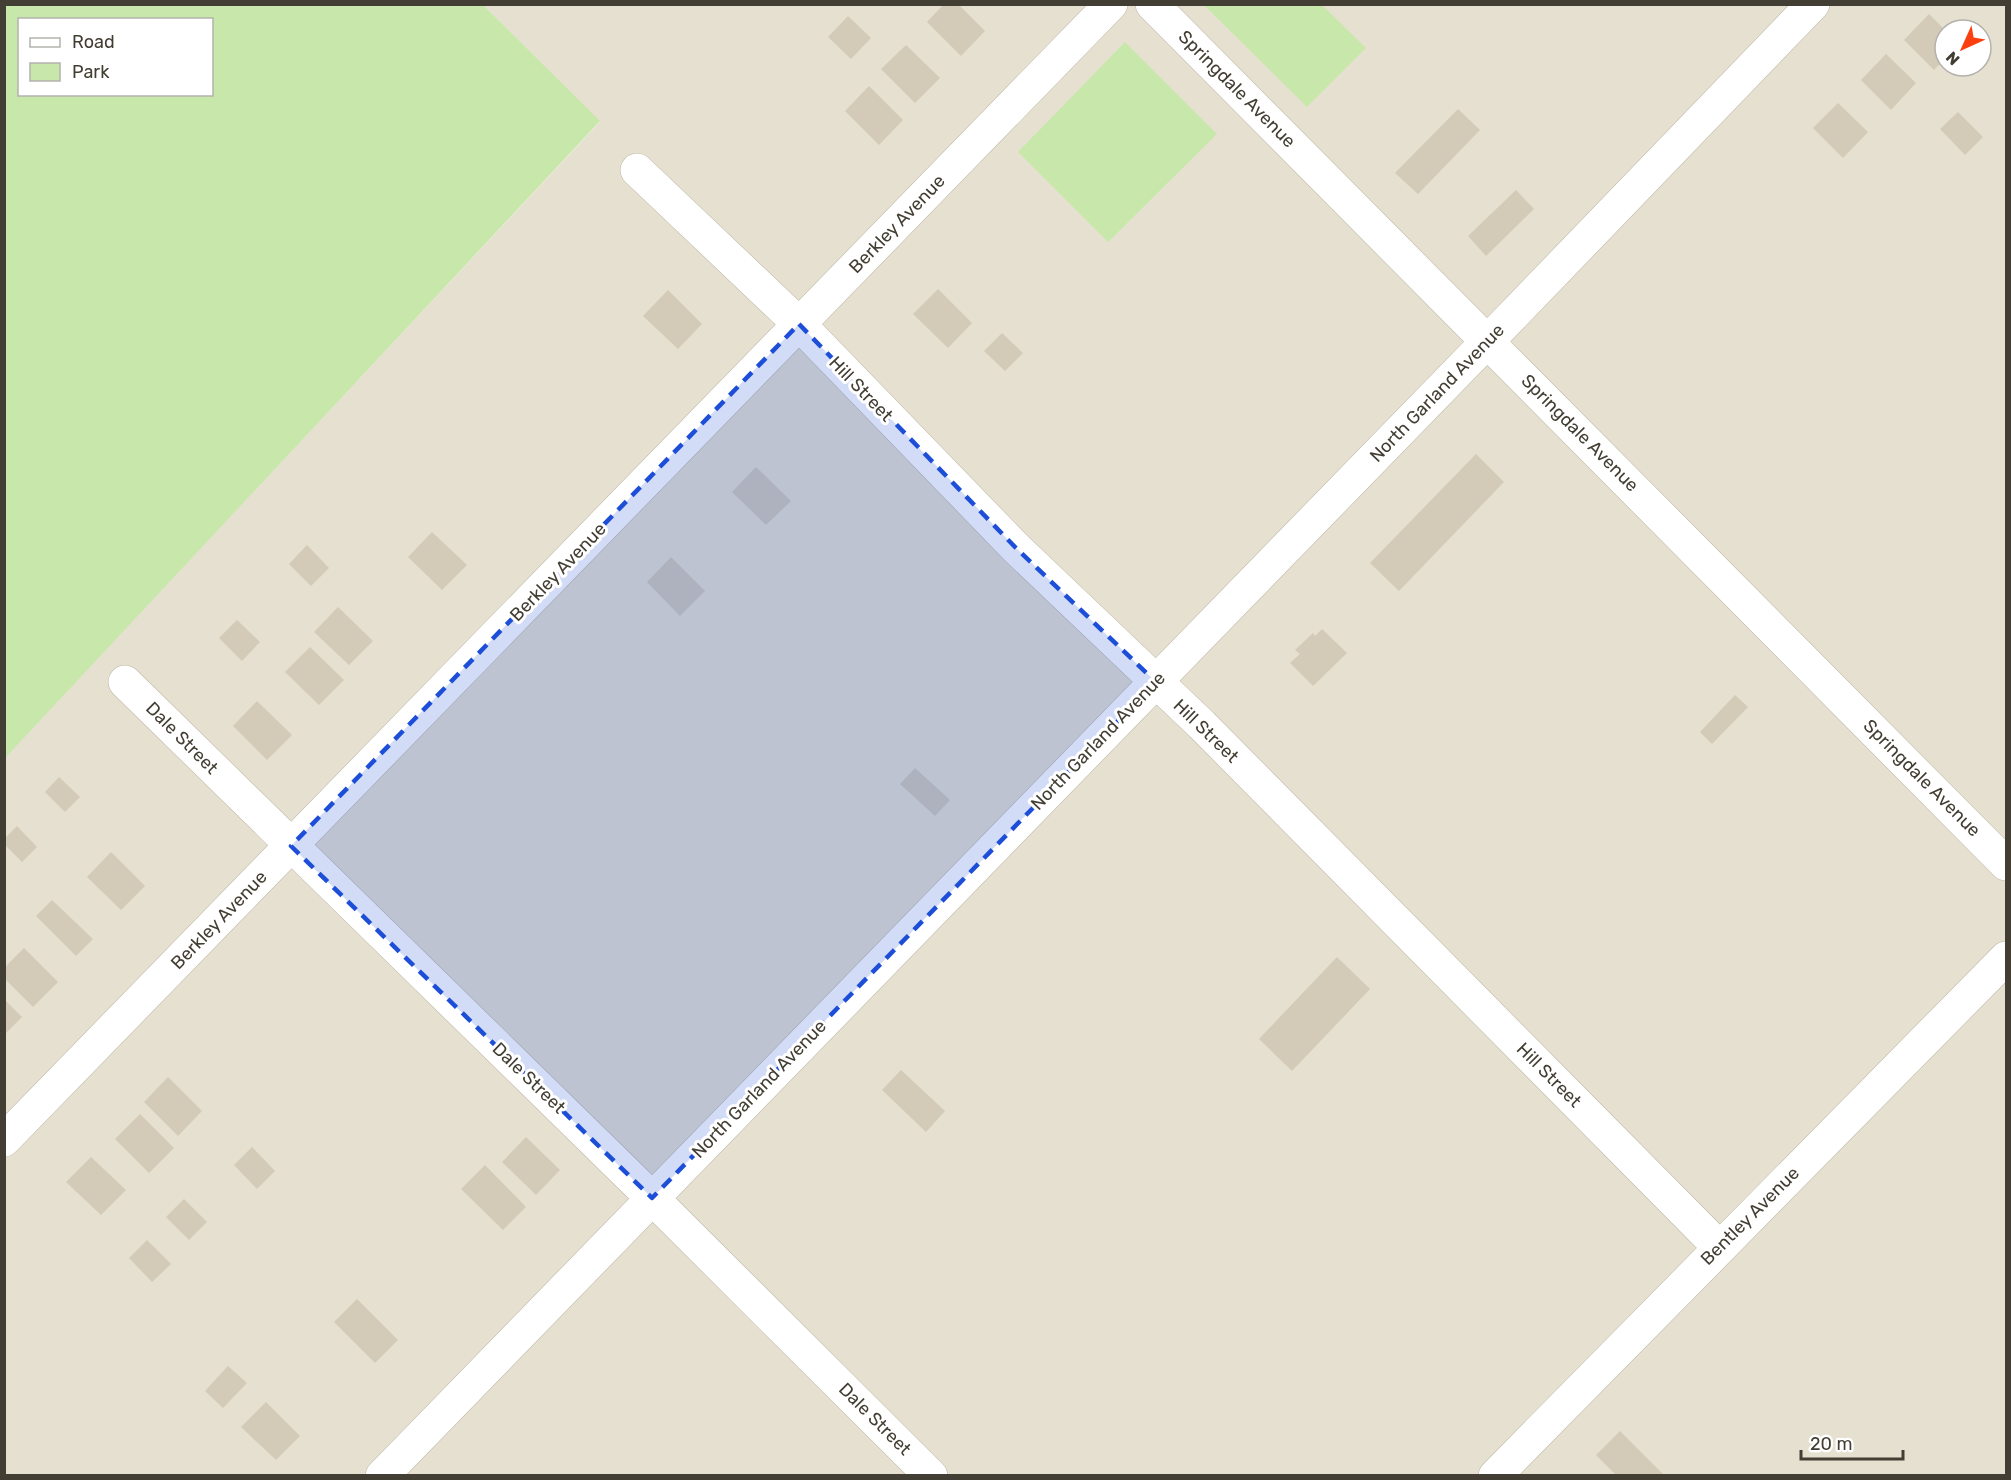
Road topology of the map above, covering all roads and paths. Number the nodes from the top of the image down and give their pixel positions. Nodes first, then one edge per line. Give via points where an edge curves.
1 (1111, 4) edge
2 (1152, 4) edge
3 (1813, 4) edge
4 (637, 170) dead end
5 (798, 324) junction
6 (1488, 341) junction
7 (125, 682) dead end
8 (1155, 682) junction
9 (291, 846) junction
10 (2007, 864) edge
11 (2007, 958) edge
12 (4, 1140) edge
13 (652, 1198) junction
14 (1719, 1247) junction
15 (382, 1476) edge
16 (931, 1476) edge
17 (1495, 1476) edge

1 - 5 street, Berkley Avenue
2 - 6 street, Springdale Avenue
3 - 6 street, North Garland Avenue
4 - 5 street, Hill Street
5 - 8 street, Hill Street via 1016,549
5 - 9 street, Berkley Avenue
6 - 8 street, North Garland Avenue
6 - 10 street, Springdale Avenue
7 - 9 street, Dale Street
8 - 13 street, North Garland Avenue
8 - 14 street, Hill Street
9 - 12 street, Berkley Avenue
9 - 13 street, Dale Street
11 - 14 street, Bentley Avenue
13 - 15 street, North Garland Avenue
13 - 16 street, Dale Street
14 - 17 street, Bentley Avenue

